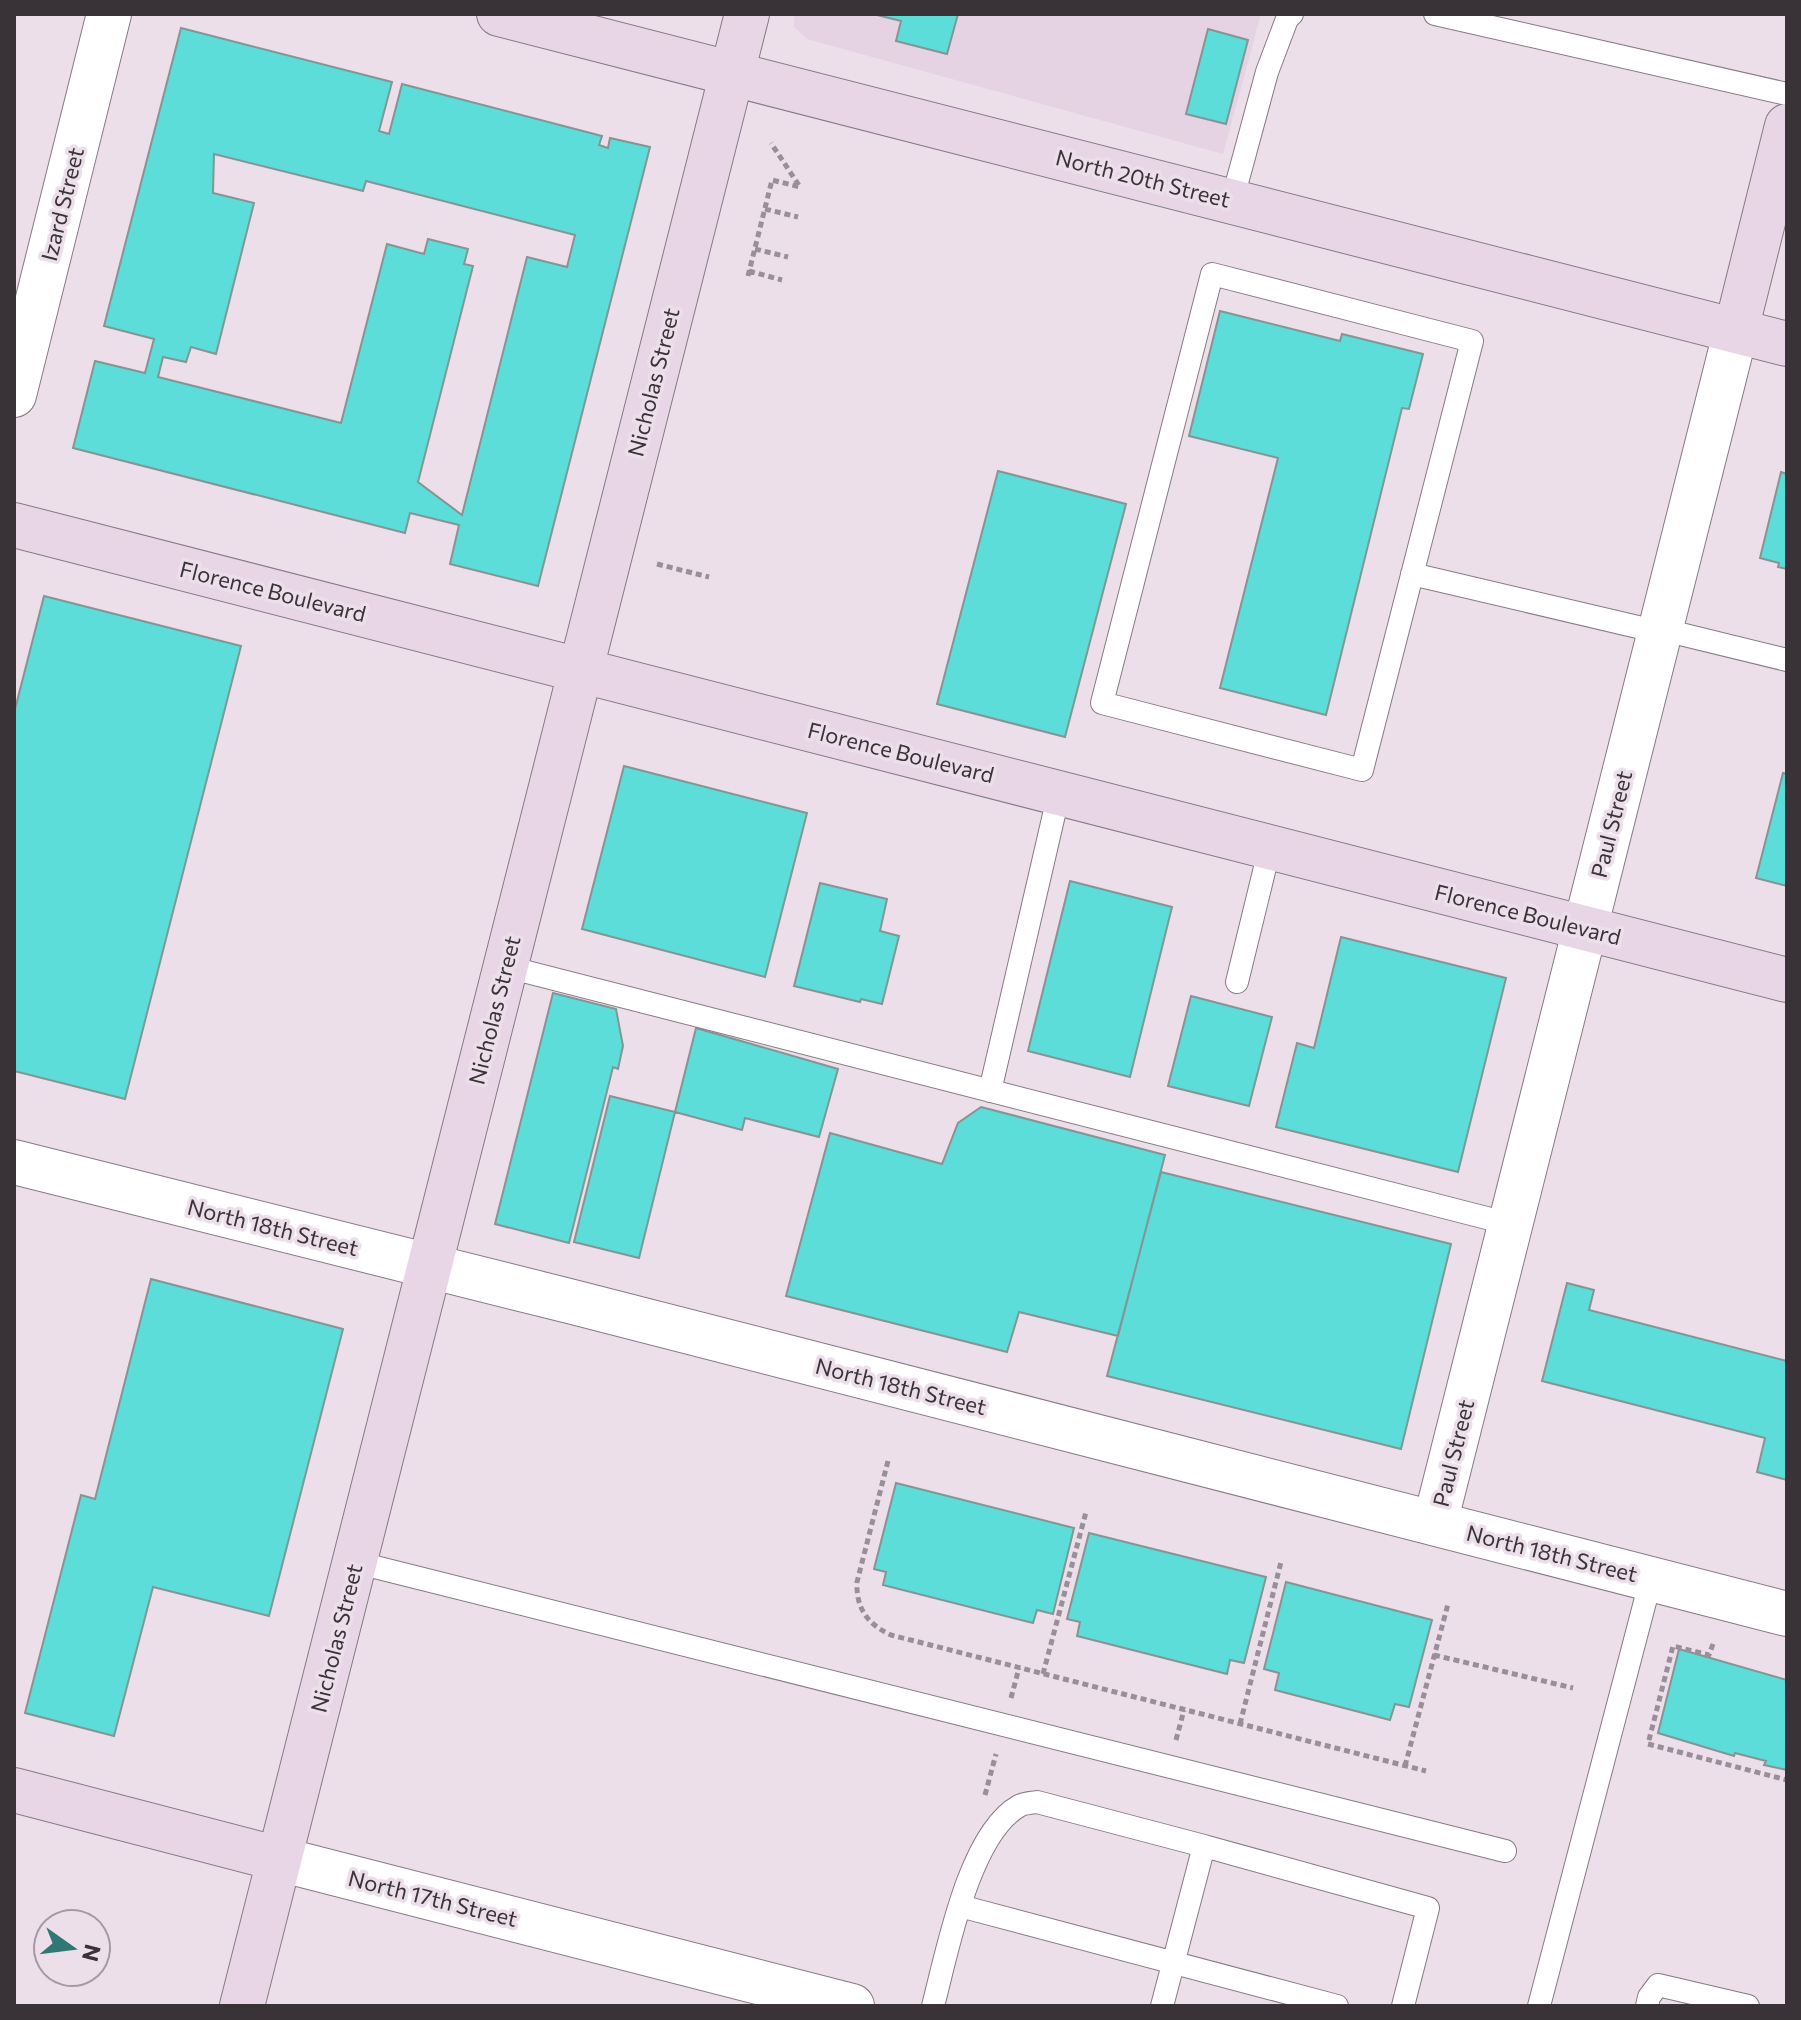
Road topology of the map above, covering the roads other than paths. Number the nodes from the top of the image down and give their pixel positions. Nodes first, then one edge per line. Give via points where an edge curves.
1 (109, 14) edge
2 (499, 14) edge
3 (747, 14) edge
4 (1292, 14) edge
5 (1435, 14) edge
6 (733, 72) junction
7 (1787, 94) edge
8 (1787, 126) edge
9 (1232, 201) junction
10 (1736, 330) junction
11 (1787, 344) edge
12 (14, 395) edge
13 (14, 525) edge
14 (1412, 574) junction
15 (1659, 631) junction
16 (1787, 660) edge
17 (579, 669) junction
18 (1059, 793) junction
19 (1270, 847) junction
20 (1585, 928) junction
21 (504, 966) junction
22 (1787, 980) edge
23 (1237, 982) dead end
24 (990, 1091) junction
25 (14, 1162) edge
26 (1510, 1224) junction
27 (430, 1266) junction
28 (1435, 1523) junction
29 (355, 1562) junction
30 (1651, 1579) junction
31 (1787, 1614) edge
32 (14, 1790) edge
33 (1204, 1846) junction
34 (1505, 1851) dead end
35 (279, 1859) junction
36 (960, 1906) junction
37 (1173, 1964) junction
38 (242, 2006) edge
39 (852, 2006) edge
40 (933, 2006) edge
41 (1162, 2006) edge
42 (1337, 2006) edge
43 (1403, 2006) edge
44 (1539, 2006) edge
45 (1647, 2006) edge
46 (1748, 2006) edge

1 - 12 street, Izard Street
2 - 6 street, North 20th Street
3 - 6 street, Nicholas Street
4 - 9 lane via 1267,72
5 - 7 lane
6 - 9 street, North 20th Street
6 - 17 street, Nicholas Street
8 - 10 street, Paul Street
9 - 10 street, North 20th Street
10 - 11 street, North 20th Street
10 - 15 street, Paul Street
13 - 17 street, Florence Boulevard
14 - 14 lane via 1362,770 1102,703 1212,274 1472,341
14 - 15 lane
15 - 16 lane
15 - 20 street, Paul Street
17 - 18 street, Florence Boulevard
17 - 21 street, Nicholas Street
18 - 19 street, Florence Boulevard
18 - 24 lane
19 - 20 street, Florence Boulevard
19 - 23 lane
20 - 22 street, Florence Boulevard
20 - 26 street, Paul Street
21 - 24 lane
21 - 27 street, Nicholas Street
24 - 26 lane
25 - 27 street, North 18th Street
26 - 28 street, Paul Street
27 - 28 street, North 18th Street
27 - 29 street, Nicholas Street
28 - 30 street, North 18th Street
29 - 34 lane
29 - 35 street, Nicholas Street
30 - 31 street, North 18th Street
30 - 44 lane
32 - 35 street, North 17th Street
33 - 36 lane via 1037,1802 1021,1804 992,1832
33 - 37 lane
33 - 43 lane via 1428,1908
35 - 38 street, Nicholas Street
35 - 39 street, North 17th Street
36 - 37 lane
36 - 40 lane
37 - 41 lane
37 - 42 lane
45 - 46 lane via 1658,1985

